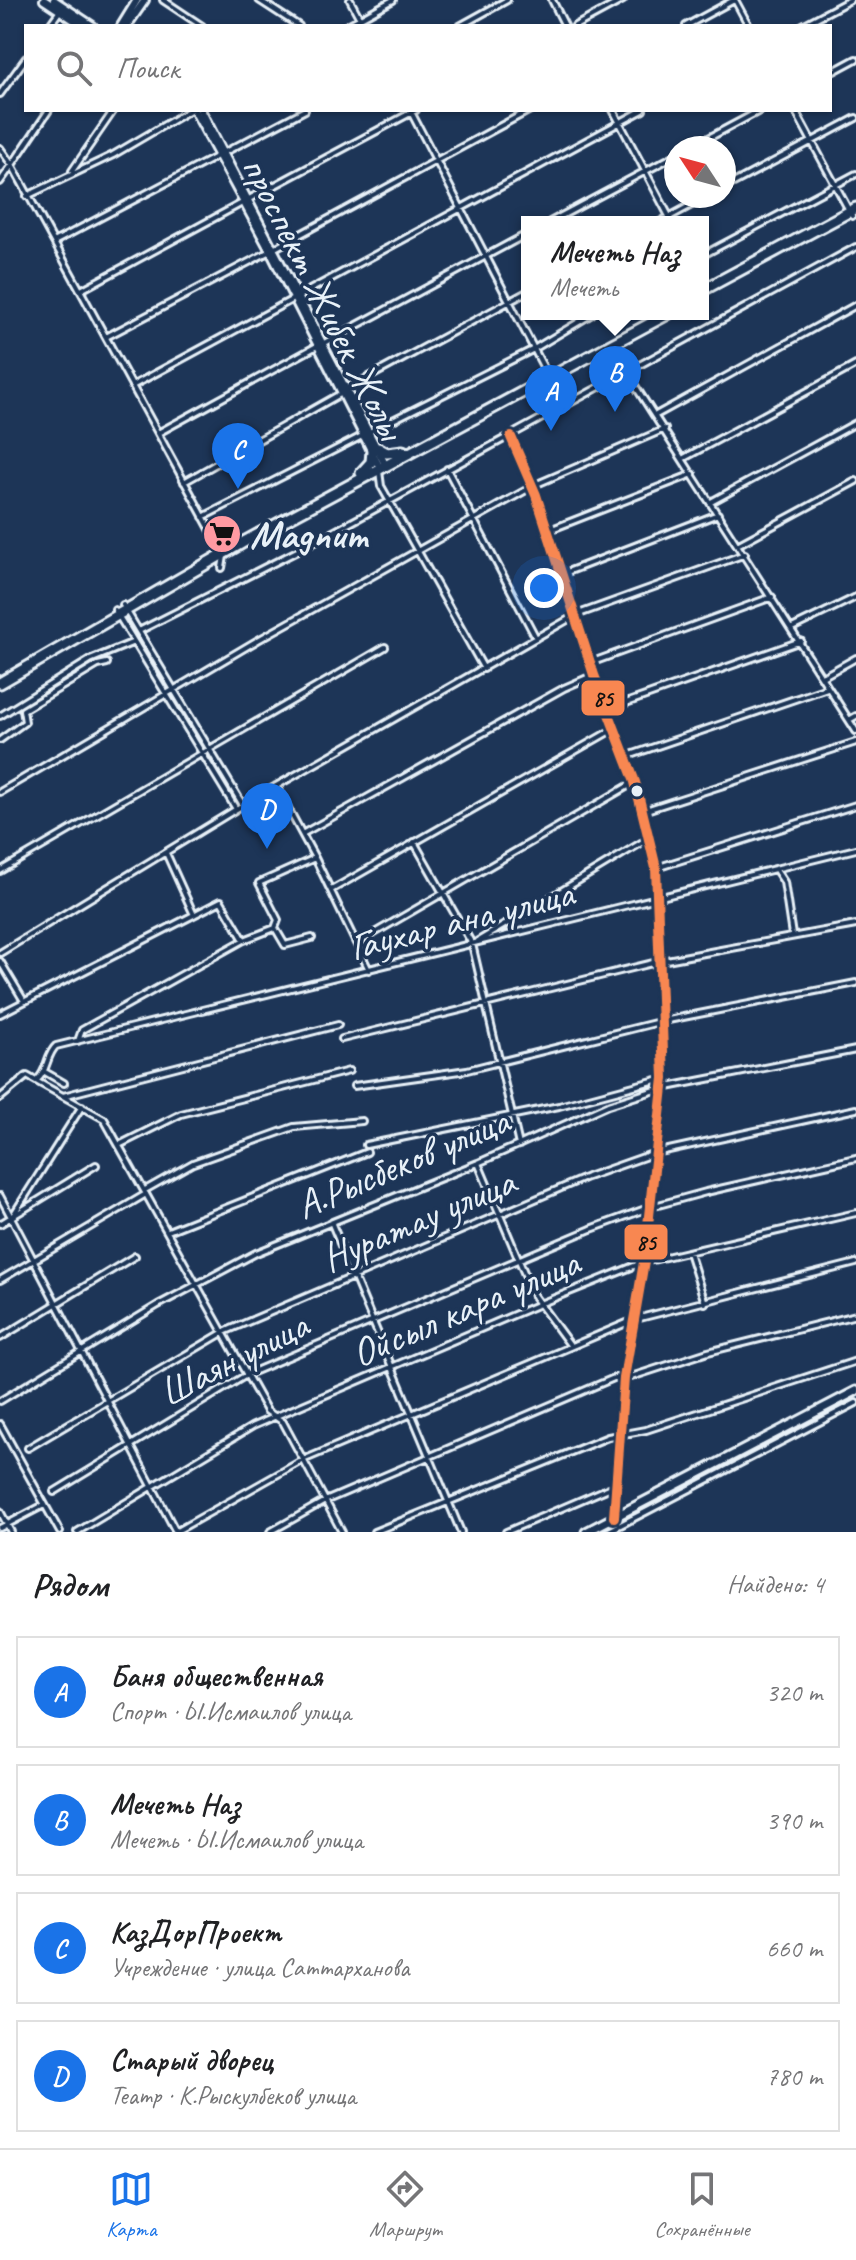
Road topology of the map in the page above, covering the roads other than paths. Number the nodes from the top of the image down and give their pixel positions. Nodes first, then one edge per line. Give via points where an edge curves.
1 (44, 0) edge
2 (54, 0) edge
3 (137, 0) edge
4 (145, 0) edge
5 (163, 0) edge
6 (259, 0) edge
7 (350, 0) edge
8 (393, 0) edge
9 (507, 0) edge
10 (552, 0) edge
11 (623, 0) edge
12 (734, 0) edge
13 (850, 0) edge
14 (60, 11) junction
15 (360, 19) junction
16 (50, 24) edge
17 (80, 24) edge
18 (90, 24) edge
19 (122, 24) edge
20 (128, 24) edge
21 (199, 24) edge
22 (296, 24) edge
23 (350, 24) edge
24 (363, 24) edge
25 (464, 24) edge
26 (564, 24) edge
27 (579, 24) edge
28 (690, 24) edge
29 (748, 24) edge
30 (805, 24) edge
31 (856, 59) edge
32 (24, 61) edge
33 (832, 72) edge
34 (0, 94) edge
35 (48, 112) edge
36 (113, 112) edge
37 (188, 112) edge
38 (193, 112) edge
39 (202, 112) edge
40 (301, 112) edge
41 (410, 112) edge
42 (412, 112) edge
43 (526, 112) edge
44 (614, 112) edge
45 (639, 112) edge
46 (757, 112) edge
47 (796, 112) edge
48 (856, 118) edge
49 (620, 123) junction
50 (712, 136) edge
51 (812, 141) junction
52 (0, 148) edge
53 (222, 155) junction
54 (437, 161) junction
55 (664, 162) edge
56 (12, 165) junction
57 (647, 171) junction
58 (70, 173) junction
59 (856, 174) edge
60 (0, 182) edge
61 (736, 182) edge
62 (835, 185) junction
63 (27, 196) junction
64 (247, 201) junction
65 (462, 207) junction
66 (853, 212) edge
67 (561, 216) edge
68 (670, 216) edge
69 (521, 237) edge
70 (54, 242) junction
71 (856, 247) edge
72 (273, 249) junction
73 (709, 252) edge
74 (487, 256) junction
75 (709, 285) edge
76 (81, 290) junction
77 (296, 296) junction
78 (521, 296) edge
79 (510, 302) junction
80 (856, 305) edge
81 (582, 320) edge
82 (647, 320) edge
83 (656, 320) edge
84 (106, 338) junction
85 (322, 344) junction
86 (534, 349) junction
87 (579, 359) junction
88 (856, 365) edge
89 (627, 373) junction
90 (548, 376) junction
91 (132, 386) junction
92 (345, 391) junction
93 (656, 415) junction
94 (856, 423) edge
95 (665, 429) junction
96 (158, 433) junction
97 (367, 434) junction
98 (511, 437) junction
99 (375, 449) junction
100 (407, 450) junction
101 (684, 458) junction
102 (381, 466) junction
103 (447, 469) junction
104 (361, 473) junction
105 (693, 474) junction
106 (856, 481) edge
107 (184, 482) junction
108 (533, 487) junction
109 (390, 501) junction
110 (711, 502) junction
111 (718, 514) junction
112 (203, 517) junction
113 (473, 520) junction
114 (547, 531) junction
115 (739, 544) junction
116 (222, 551) junction
117 (419, 551) junction
118 (745, 554) junction
119 (222, 568) dead end
120 (562, 574) junction
121 (772, 597) junction
122 (856, 597) edge
123 (120, 610) junction
124 (576, 615) junction
125 (792, 628) junction
126 (139, 631) junction
127 (536, 638) junction
128 (801, 641) junction
129 (134, 642) junction
130 (385, 647) dead end
131 (856, 658) edge
132 (107, 663) dead end
133 (590, 664) junction
134 (484, 669) junction
135 (594, 675) junction
136 (822, 677) junction
137 (0, 680) edge
138 (828, 688) junction
139 (174, 690) junction
140 (166, 694) junction
141 (606, 710) junction
142 (0, 716) edge
143 (856, 716) edge
144 (849, 720) junction
145 (613, 730) junction
146 (856, 731) edge
147 (0, 740) edge
148 (856, 742) edge
149 (209, 748) junction
150 (201, 752) junction
151 (625, 757) junction
152 (635, 782) junction
153 (276, 786) junction
154 (0, 792) edge
155 (243, 805) junction
156 (856, 805) edge
157 (236, 809) junction
158 (643, 811) junction
159 (302, 834) junction
160 (651, 837) junction
161 (414, 842) junction
162 (856, 849) edge
163 (166, 853) junction
164 (315, 858) junction
165 (656, 868) junction
166 (776, 870) junction
167 (0, 871) edge
168 (333, 889) junction
169 (446, 894) junction
170 (658, 900) junction
171 (194, 915) junction
172 (856, 925) edge
173 (275, 928) junction
174 (792, 935) junction
175 (312, 938) dead end
176 (244, 940) junction
177 (359, 942) junction
178 (472, 944) junction
179 (0, 953) edge
180 (0, 961) edge
181 (661, 961) junction
182 (369, 970) junction
183 (856, 983) edge
184 (24, 1001) junction
185 (485, 1003) junction
186 (0, 1014) edge
187 (663, 1021) junction
188 (338, 1025) dead end
189 (342, 1039) dead end
190 (78, 1041) junction
191 (856, 1050) edge
192 (500, 1062) junction
193 (349, 1071) dead end
194 (45, 1072) junction
195 (664, 1078) junction
196 (38, 1079) junction
197 (64, 1083) dead end
198 (354, 1086) dead end
199 (662, 1088) junction
200 (63, 1096) junction
201 (0, 1098) edge
202 (82, 1106) junction
203 (856, 1109) edge
204 (512, 1113) junction
205 (362, 1121) dead end
206 (119, 1145) junction
207 (366, 1145) dead end
208 (519, 1145) junction
209 (367, 1152) dead end
210 (655, 1153) junction
211 (856, 1158) edge
212 (478, 1163) junction
213 (96, 1165) dead end
214 (146, 1192) junction
215 (0, 1196) edge
216 (651, 1207) junction
217 (856, 1213) edge
218 (499, 1215) junction
219 (12, 1217) junction
220 (0, 1224) edge
221 (332, 1224) junction
222 (168, 1231) junction
223 (689, 1252) junction
224 (135, 1256) dead end
225 (34, 1259) junction
226 (518, 1261) junction
227 (644, 1262) junction
228 (856, 1263) edge
229 (354, 1277) junction
230 (0, 1280) edge
231 (196, 1283) junction
232 (57, 1303) junction
233 (705, 1303) junction
234 (539, 1304) junction
235 (856, 1315) edge
236 (636, 1319) junction
237 (374, 1321) junction
238 (224, 1332) junction
239 (0, 1338) edge
240 (571, 1345) junction
241 (81, 1351) junction
242 (856, 1361) edge
243 (393, 1367) junction
244 (248, 1374) junction
245 (624, 1378) junction
246 (856, 1394) edge
247 (107, 1400) junction
248 (0, 1401) edge
249 (856, 1403) edge
250 (412, 1414) junction
251 (273, 1416) junction
252 (0, 1424) edge
253 (620, 1434) junction
254 (131, 1445) junction
255 (28, 1448) dead end
256 (430, 1456) junction
257 (303, 1460) junction
258 (616, 1485) junction
259 (153, 1488) junction
260 (54, 1492) dead end
261 (325, 1501) junction
262 (448, 1501) junction
263 (44, 1505) junction
264 (0, 1511) edge
265 (614, 1517) junction
266 (7, 1524) junction
267 (0, 1528) edge
268 (11, 1532) edge
269 (60, 1532) edge
270 (77, 1532) edge
271 (175, 1532) edge
272 (270, 1532) edge
273 (342, 1532) edge
274 (374, 1532) edge
275 (461, 1532) edge
276 (506, 1532) edge
277 (586, 1532) edge
278 (595, 1532) edge
279 (607, 1532) edge

1 - 14 street
2 - 18 street
3 - 19 street
4 - 20 street
5 - 21 street
6 - 22 street
7 - 15 street
8 - 15 street
9 - 25 street
10 - 26 street
11 - 27 street
12 - 28 street
12 - 29 street
13 - 30 street
14 - 16 street
14 - 17 street
15 - 23 street
15 - 24 street
31 - 33 street
32 - 34 street
35 - 56 street
36 - 58 street
37 - 58 street
38 - 53 street, проспект Жибек Жолы
39 - 53 street, проспект Жибек Жолы
40 - 53 street
41 - 64 street
42 - 54 street
43 - 54 street
44 - 49 street
45 - 49 street
46 - 50 street
47 - 51 street
48 - 51 street
49 - 57 street
49 - 65 street
51 - 61 street
51 - 62 street
52 - 56 street
53 - 64 street, проспект Жибек Жолы
53 - 70 street
54 - 65 street
54 - 72 street
55 - 57 street
56 - 60 street
56 - 63 street
57 - 67 street
57 - 68 street
58 - 63 street
59 - 62 street
62 - 66 street
62 - 73 street
63 - 70 street
64 - 72 street, проспект Жибек Жолы
64 - 76 street
65 - 74 street
65 - 77 street
66 - 75 main road
69 - 74 street
70 - 76 street
71 - 89 street
72 - 77 street, проспект Жибек Жолы
72 - 84 street
74 - 79 street
74 - 85 street
76 - 84 street
77 - 85 street, проспект Жибек Жолы
77 - 91 street
78 - 79 street
79 - 86 street
79 - 92 street
80 - 93 street
81 - 86 street
82 - 87 main road
83 - 87 main road
84 - 91 street
85 - 92 street, проспект Жибек Жолы
85 - 96 street
86 - 90 street
86 - 97 street
87 - 90 main road
88 - 101 street
89 - 93 street
89 - 98 street
90 - 100 main road
91 - 96 street
92 - 97 street, проспект Жибек Жолы
92 - 107 street
93 - 95 street
94 - 110 street
95 - 101 street
95 - 108 street
96 - 107 street
97 - 99 street, проспект Жибек Жолы
97 - 112 street
98 - 103 street
98 - 108 street
99 - 100 main road
99 - 102 street, проспект Жибек Жолы
99 - 104 main road
100 - 102 main road
101 - 105 street
102 - 104 main road
102 - 109 street
102 - 116 main road
103 - 109 street
103 - 113 street
104 - 116 main road
105 - 110 street
105 - 114 street
106 - 115 street
107 - 112 street
108 - 113 street
108 - 114 street
109 - 117 street
109 - 126 street
110 - 111 street
111 - 115 street
111 - 120 street
112 - 116 street
113 - 117 street
113 - 127 street
114 - 120 street
115 - 118 street
116 - 119 street
116 - 123 main road
117 - 134 street
117 - 139 street
118 - 121 street
118 - 124 street
120 - 124 street
121 - 125 street
121 - 133 street
122 - 125 street
123 - 126 street
123 - 129 street
123 - 137 main road
124 - 127 street
124 - 133 street
125 - 128 street
126 - 139 street
127 - 134 street
128 - 136 street
128 - 141 street
129 - 140 street
129 - 142 street via 90,660
130 - 149 street
131 - 136 street
132 - 147 street via 23,710 25,722
133 - 135 street
134 - 153 street
135 - 141 street
135 - 159 street
136 - 138 street
138 - 144 street
138 - 151 street
139 - 140 street
139 - 149 street
140 - 150 street
140 - 154 street
141 - 145 street
143 - 144 street
144 - 146 street
145 - 151 street
145 - 161 street
148 - 158 street
149 - 150 street
149 - 155 street
150 - 157 street
150 - 167 street
151 - 152 street
152 - 158 street
152 - 169 street
153 - 155 street
153 - 159 street
155 - 157 street
156 - 165 street
157 - 163 street
158 - 160 street
159 - 164 street
160 - 165 street
160 - 178 street
161 - 168 street
161 - 169 street
162 - 166 street, Гаухар ана улица
163 - 171 street
163 - 179 street
164 - 168 street
164 - 173 street via 261,881 278,920
165 - 170 street
166 - 170 street, Гаухар ана улица
166 - 174 street via 784,882
168 - 177 street
169 - 177 street
169 - 178 street
170 - 178 street, Гаухар ана улица
170 - 181 street
171 - 176 street via 223,901
171 - 184 street
172 - 174 street
173 - 175 street via 285,945
173 - 176 street
174 - 181 street
176 - 190 street via 82,1030
177 - 182 street
178 - 182 street, Гаухар ана улица
178 - 185 street
180 - 184 street
181 - 185 street
181 - 187 street
182 - 190 street, Гаухар ана улица
183 - 187 street
184 - 186 street
185 - 189 street
185 - 192 street
187 - 192 street
187 - 195 street
188 - 200 street
190 - 194 street via 54,1048
191 - 199 street, А.Рысбеков улица
192 - 198 street
192 - 204 street
193 - 206 street via 181,1114
194 - 196 street
194 - 197 street
195 - 199 street
195 - 204 street
196 - 200 street
196 - 201 street via 20,1079
199 - 208 street, А.Рысбеков улица via 608,1105
199 - 210 street
200 - 202 street
202 - 206 street via 104,1119
202 - 219 street
203 - 210 street, Нуратау улица
204 - 207 street
204 - 208 street
205 - 214 street via 294,1127 193,1163
206 - 214 street
208 - 212 street, А.Рысбеков улица
209 - 222 street
210 - 216 street
210 - 218 street, Нуратау улица
211 - 216 street, Шаян улица
212 - 218 street
212 - 221 street, А.Рысбеков улица
213 - 219 street
214 - 222 street
214 - 225 street
215 - 219 street
216 - 226 street, Шаян улица
216 - 227 street
217 - 223 street, Ойсыл кара улица
218 - 226 street
218 - 229 street, Нуратау улица
219 - 220 street
219 - 225 street
221 - 229 street
221 - 231 street, А.Рысбеков улица
222 - 231 street
223 - 227 street, Ойсыл кара улица
223 - 233 street
224 - 232 street
225 - 230 street
225 - 232 street
226 - 234 street
226 - 237 street, Шаян улица
227 - 234 street, Ойсыл кара улица
227 - 236 street
228 - 233 street
229 - 237 street
229 - 238 street, Нуратау улица
231 - 238 street
231 - 241 street, А.Рысбеков улица
232 - 239 street
232 - 241 street
233 - 236 street
234 - 240 street
234 - 243 street, Ойсыл кара улица
235 - 245 street
236 - 240 street
236 - 245 street
237 - 243 street
237 - 244 street, Шаян улица
238 - 244 street
238 - 247 street, Нуратау улица
240 - 250 street
241 - 247 street
241 - 248 street, А.Рысбеков улица
242 - 253 street
243 - 250 street
243 - 251 street, Ойсыл кара улица
244 - 251 street
244 - 254 street, Шаян улица
245 - 253 street
245 - 256 street
246 - 265 main road
246 - 278 main road
247 - 254 street
247 - 255 street, Нуратау улица
249 - 279 street
250 - 256 street
250 - 257 street
251 - 257 street via 283,1422
251 - 259 street, Ойсыл кара улица
252 - 263 street
253 - 258 street
253 - 262 street
254 - 259 street
254 - 260 street, Шаян улица
256 - 261 street
256 - 262 street
257 - 261 street
257 - 271 street
258 - 265 street
258 - 276 street
259 - 270 street, Ойсыл кара улица
259 - 271 street
261 - 272 street
261 - 273 street
262 - 274 street
262 - 275 street
263 - 266 street
263 - 269 street
264 - 266 street
265 - 277 main road
266 - 267 street
266 - 268 street

